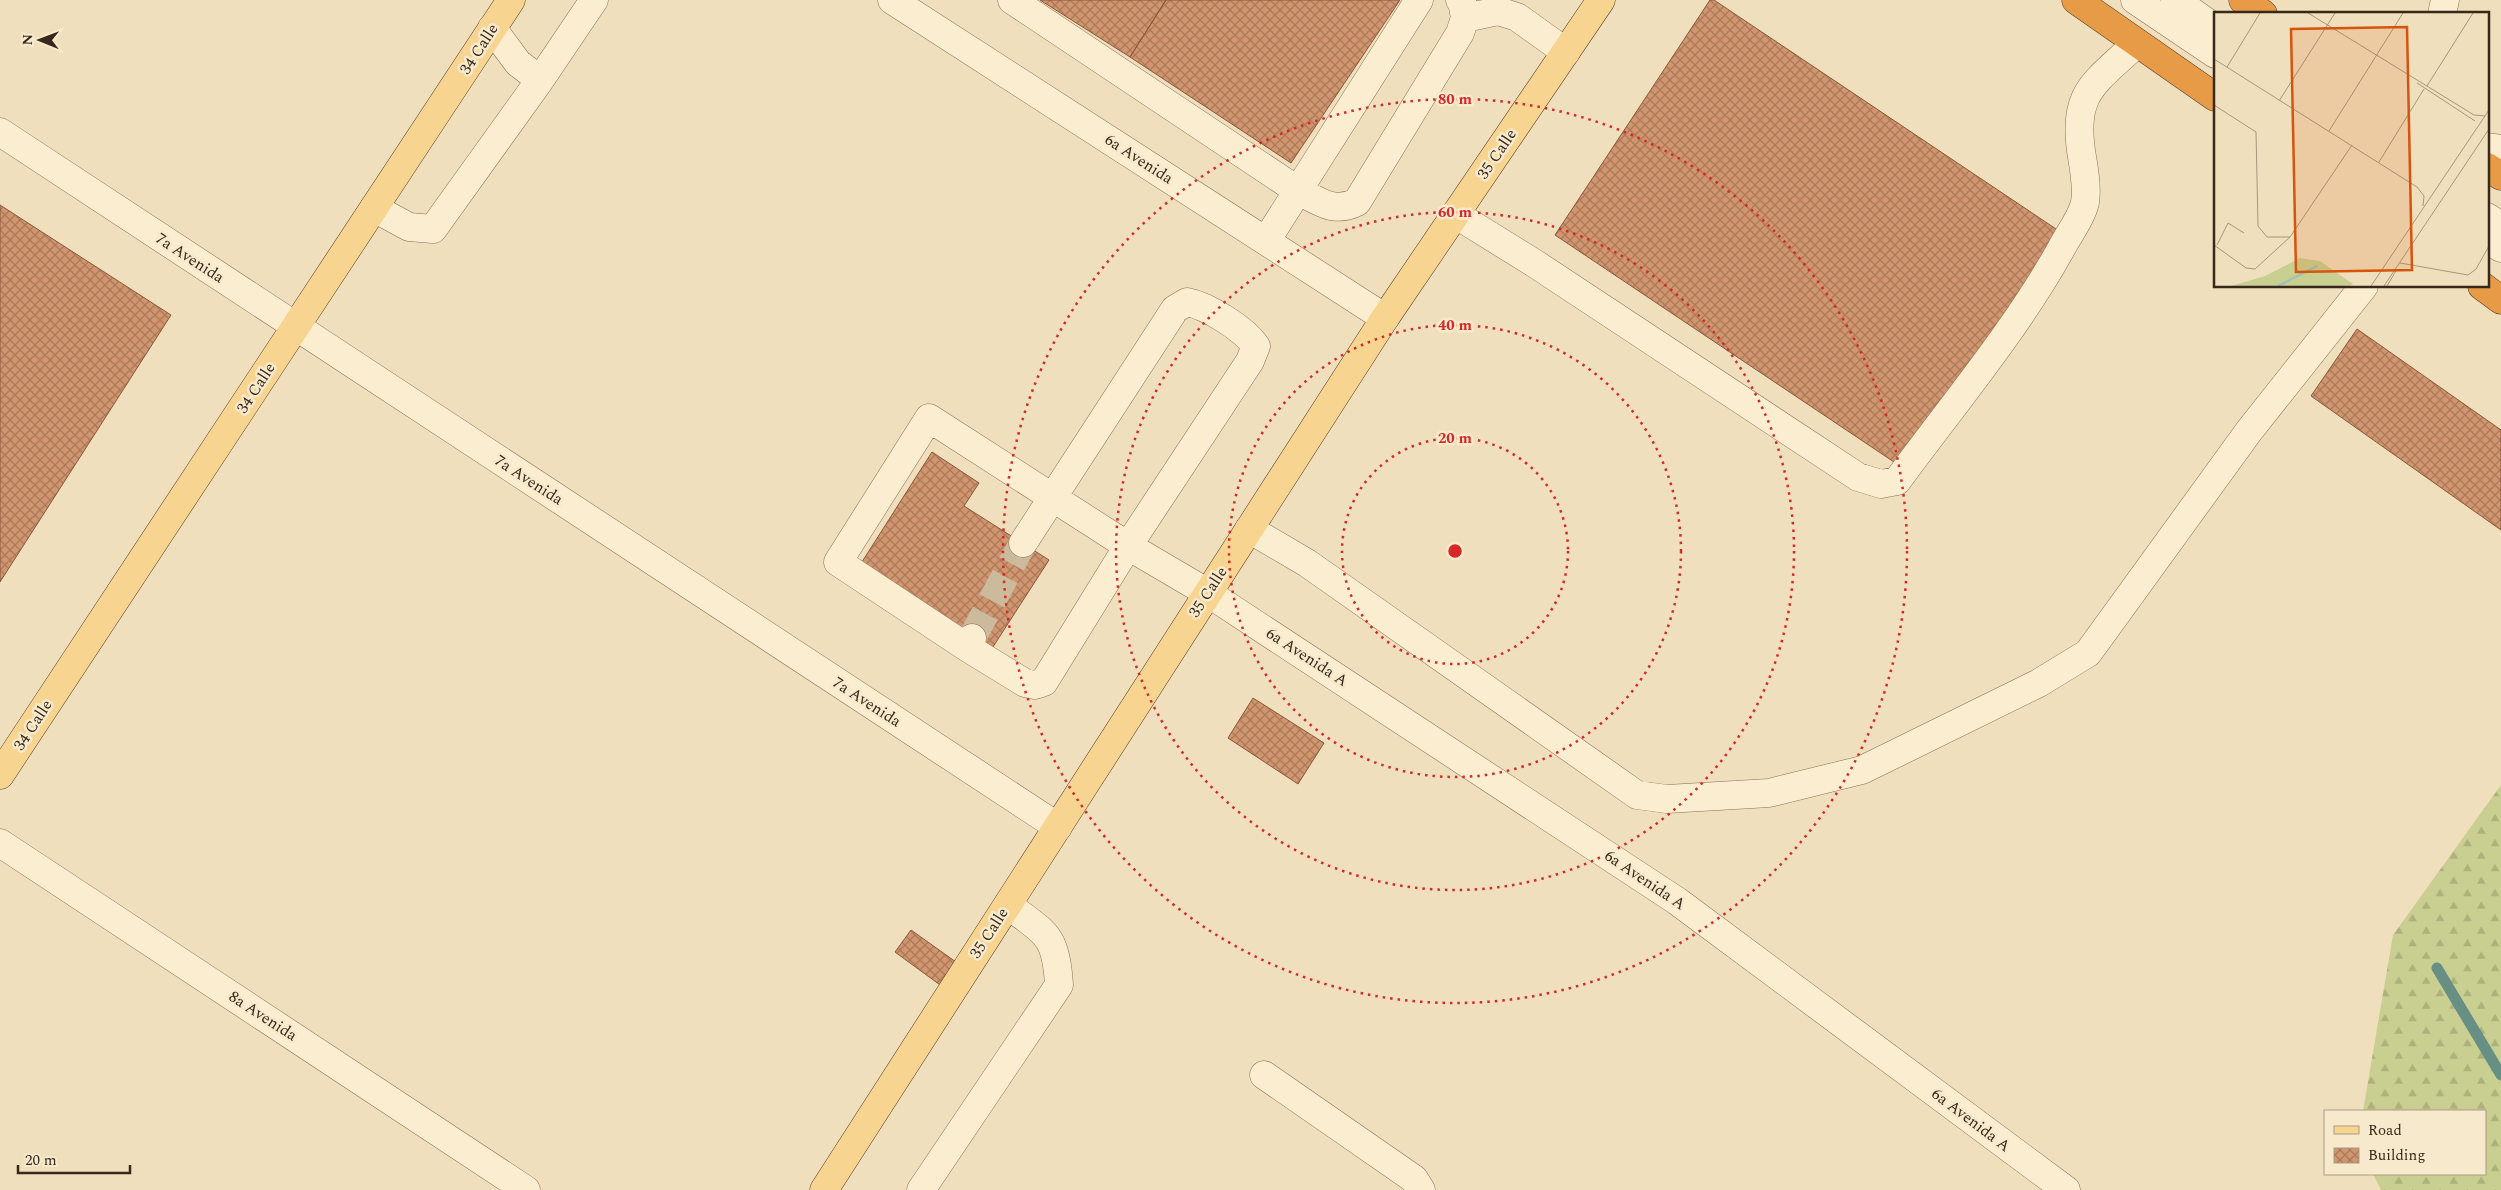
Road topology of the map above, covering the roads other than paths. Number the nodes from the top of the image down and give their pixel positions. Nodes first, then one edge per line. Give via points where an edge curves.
1 (511, 0) edge
2 (594, 0) edge
3 (892, 0) edge
4 (1012, 0) edge
5 (1419, 0) edge
6 (1601, 0) edge
7 (2076, 0) edge
8 (2135, 0) edge
9 (2175, 0) edge
10 (2242, 0) edge
11 (1463, 9) edge
12 (2260, 12) edge
13 (2214, 27) edge
14 (492, 28) junction
15 (2137, 43) junction
16 (1566, 52) junction
17 (2214, 53) edge
18 (540, 80) junction
19 (2214, 96) edge
20 (0, 132) edge
21 (2488, 147) edge
22 (2501, 149) edge
23 (2488, 168) edge
24 (2501, 176) edge
25 (1297, 190) junction
26 (374, 208) junction
27 (1455, 214) junction
28 (2488, 218) edge
29 (2501, 226) edge
30 (2488, 240) edge
31 (1266, 241) junction
32 (2501, 248) edge
33 (2362, 288) edge
34 (2485, 288) edge
35 (2501, 300) edge
36 (1385, 318) junction
37 (296, 327) junction
38 (1053, 498) junction
39 (1249, 529) junction
40 (1023, 543) tunnel mouth
41 (1128, 546) junction
42 (1208, 593) junction
43 (0, 775) edge
44 (1058, 827) junction
45 (0, 843) edge
46 (1008, 905) junction
47 (1264, 1075) dead end
48 (526, 1190) edge
49 (824, 1190) edge
50 (921, 1190) edge
51 (1421, 1190) edge
52 (2066, 1190) edge

1 - 14 main road, 34 Calle
2 - 18 street
3 - 31 street, 6a Avenida
4 - 25 street
5 - 25 street
6 - 16 main road, 35 Calle
7 - 15 highway
8 - 17 street
9 - 13 street
10 - 12 highway
11 - 16 street via 1498,11 1517,17
11 - 25 street via 1460,33 1357,202 1344,209 1332,207
14 - 18 street via 518,63
14 - 26 main road, 34 Calle
15 - 19 highway
15 - 27 street via 2086,91 2080,111 2079,138 2085,205 2028,302 1897,481 1881,484 1858,477
16 - 27 main road, 35 Calle
18 - 26 street via 433,230 409,227
20 - 37 street, 7a Avenida
21 - 22 street
23 - 24 highway
25 - 31 street
26 - 37 main road, 34 Calle
27 - 36 main road, 35 Calle
28 - 29 street
30 - 32 street
31 - 36 street, 6a Avenida
33 - 39 street via 2249,430 2088,653 2039,683 1862,770 1769,792 1667,799 1638,795 1307,563
34 - 35 highway
36 - 39 main road, 35 Calle
37 - 43 main road, 34 Calle
37 - 44 street, 7a Avenida
38 - 40 street
38 - 41 street, 6a Avenida A
38 - 41 street via 1175,310 1187,302 1197,304 1248,334 1256,346 1250,361
38 - 41 street, 6a Avenida A via 929,418 838,562 970,643 1025,683 1035,685 1044,682
39 - 42 main road, 35 Calle
41 - 42 street, 6a Avenida A
42 - 44 main road, 35 Calle
42 - 52 street, 6a Avenida A via 1677,900
44 - 46 main road, 35 Calle
45 - 48 street, 8a Avenida
46 - 49 main road, 35 Calle
46 - 50 street via 1048,935 1057,959 1059,985
47 - 51 street via 1414,1179

